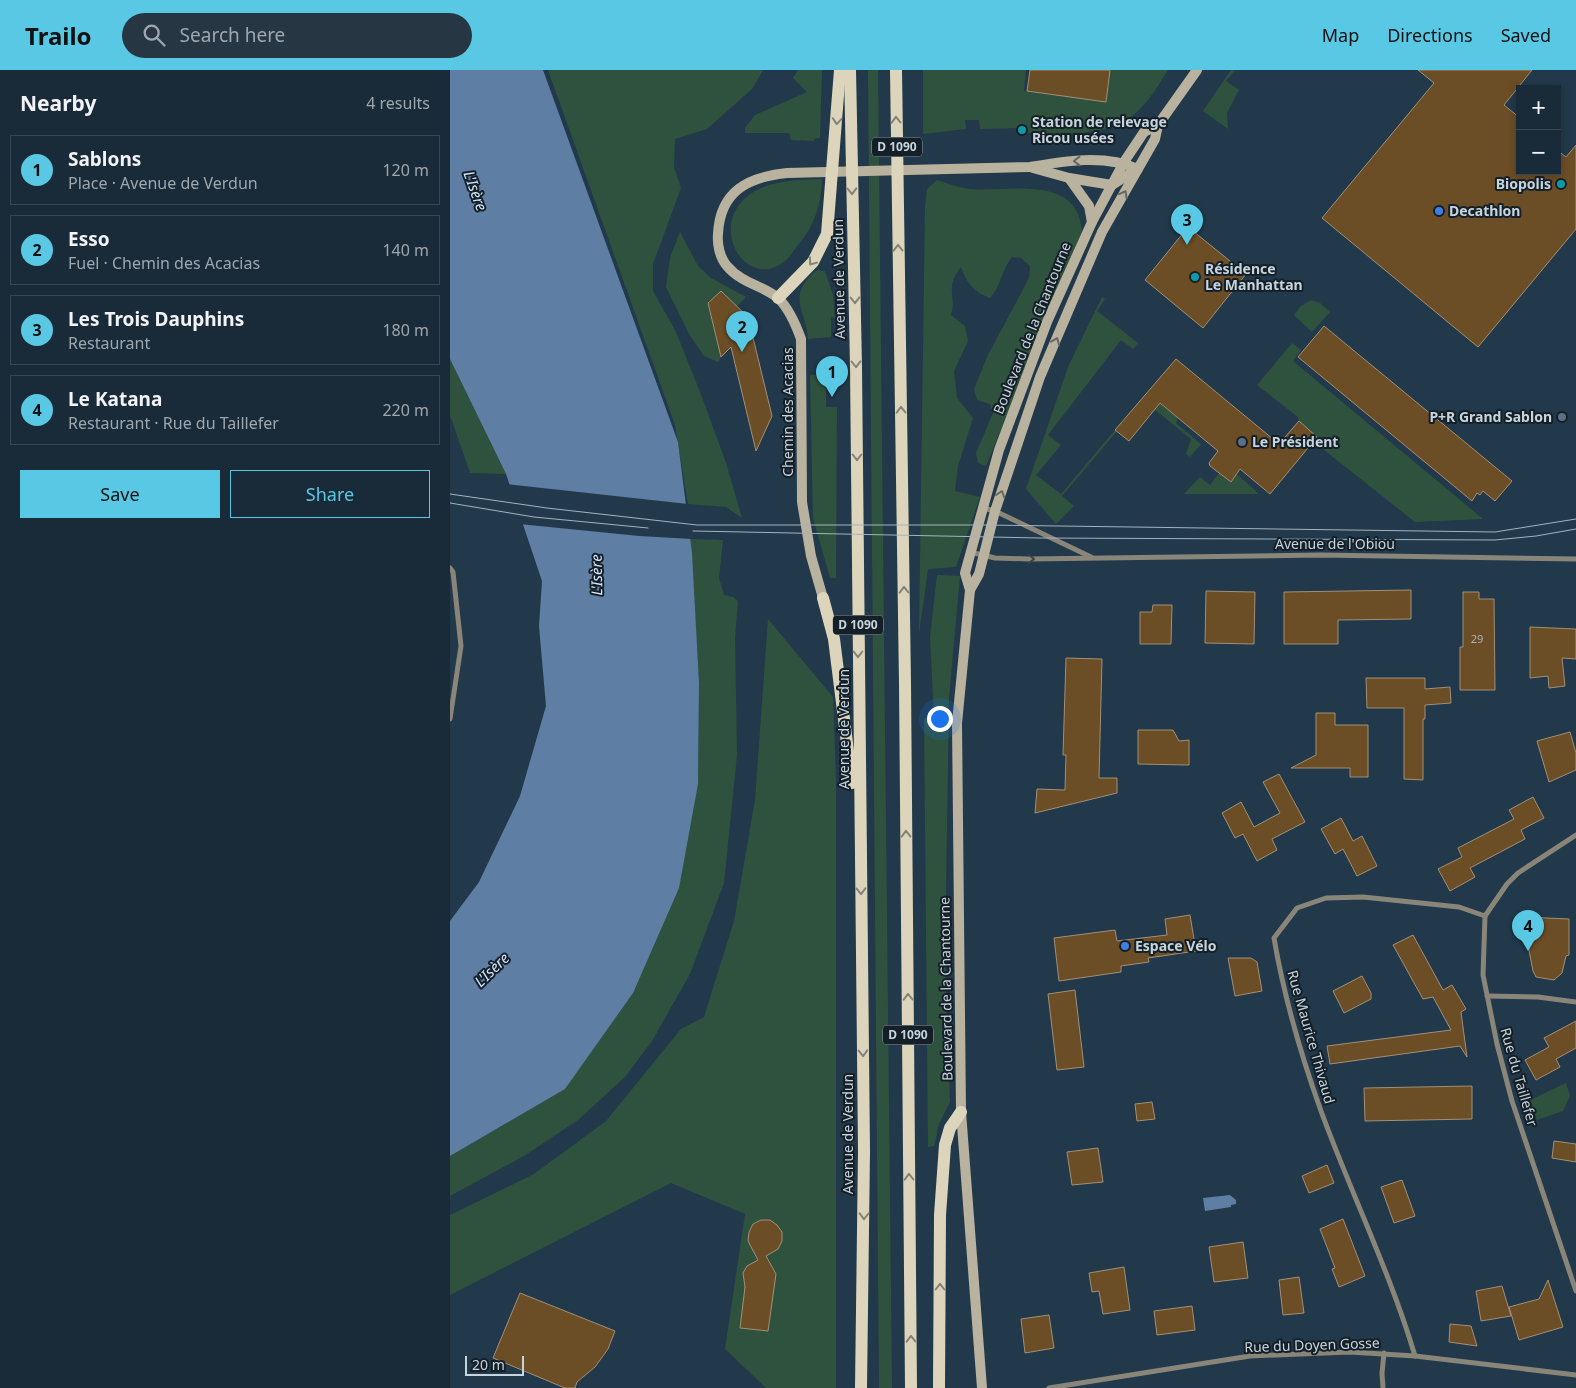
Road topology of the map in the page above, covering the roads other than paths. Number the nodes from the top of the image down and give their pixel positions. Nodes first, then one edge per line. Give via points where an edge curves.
1 (1197, 70) edge
2 (845, 71) edge
3 (896, 71) edge
4 (1158, 125) junction
5 (1124, 162) junction
6 (1030, 167) junction
7 (1138, 169) junction
8 (1069, 178) junction
9 (1112, 185) junction
10 (1092, 222) junction
11 (778, 298) junction
12 (982, 508) junction
13 (995, 511) junction
14 (970, 552) junction
15 (983, 554) junction
16 (1094, 558) junction
17 (1576, 559) edge
18 (450, 568) edge
19 (970, 590) junction
20 (823, 598) joint
21 (450, 719) edge
22 (1576, 835) edge
23 (860, 842) junction
24 (1486, 916) junction
25 (1487, 996) junction
26 (1576, 1002) edge
27 (961, 1112) junction
28 (1576, 1291) edge
29 (1384, 1353) junction
30 (1415, 1356) junction
31 (1576, 1375) edge
32 (861, 1388) edge
33 (912, 1388) edge
34 (939, 1388) edge
35 (982, 1388) edge
36 (1049, 1388) edge
37 (1383, 1388) edge

1 - 4 street, Boulevard de la Chantourne
2 -> 11 main road via 827,234 813,262
2 -> 23 main road, Avenue de Verdun / D 1090 via 853,216
33 -> 3 main road, D 1090
4 - 5 street, Boulevard de la Chantourne via 1144,132
4 - 7 street, Boulevard de la Chantourne via 1155,139
5 -> 6 street via 1067,161
5 - 7 street
5 - 9 street, Boulevard de la Chantourne
6 - 8 street
6 - 11 street via 787,173 750,182 736,190 721,212 720,252 736,275
7 - 9 street
13 -> 7 street, Boulevard de la Chantourne via 1040,377 1102,232
8 - 9 street
8 - 10 street via 1089,206
9 - 10 street, Boulevard de la Chantourne
10 - 12 street, Boulevard de la Chantourne via 1026,373 998,450
11 - 20 street, Chemin des Acacias via 801,338 802,502 811,556
12 - 13 street, Avenue de l'Obiou
12 - 14 street, Boulevard de la Chantourne
13 - 15 street, Boulevard de la Chantourne
13 - 16 street, Avenue de l'Obiou
14 - 15 street, Avenue de l'Obiou
14 - 19 street, Boulevard de la Chantourne via 965,573
15 -> 16 street, Avenue de l'Obiou via 995,558
15 - 19 street, Boulevard de la Chantourne via 979,574
16 - 17 street, Avenue de l'Obiou via 1321,555
18 - 21 street via 461,646
19 - 27 street, Boulevard de la Chantourne via 957,723
20 - 23 main road via 834,639
22 - 24 street via 1518,873
23 -> 32 main road, Avenue de Verdun / D 1090 via 864,1151
24 - 25 street, Rue du Taillefer via 1483,975
24 - 30 street, Rue Maurice Thivaud via 1459,907 1363,897 1326,898 1297,908 1274,938 1282,986 1321,1111 1382,1262
25 - 26 street
25 - 28 street, Rue du Taillefer via 1512,1101
34 -> 27 main road via 940,1214 945,1145 950,1128
27 - 35 street, Boulevard de la Chantourne
29 - 30 street, Rue du Doyen Gosse
29 - 36 street, Rue du Doyen Gosse via 1250,1356
29 - 37 street
30 - 31 street, Rue du Doyen Gosse

